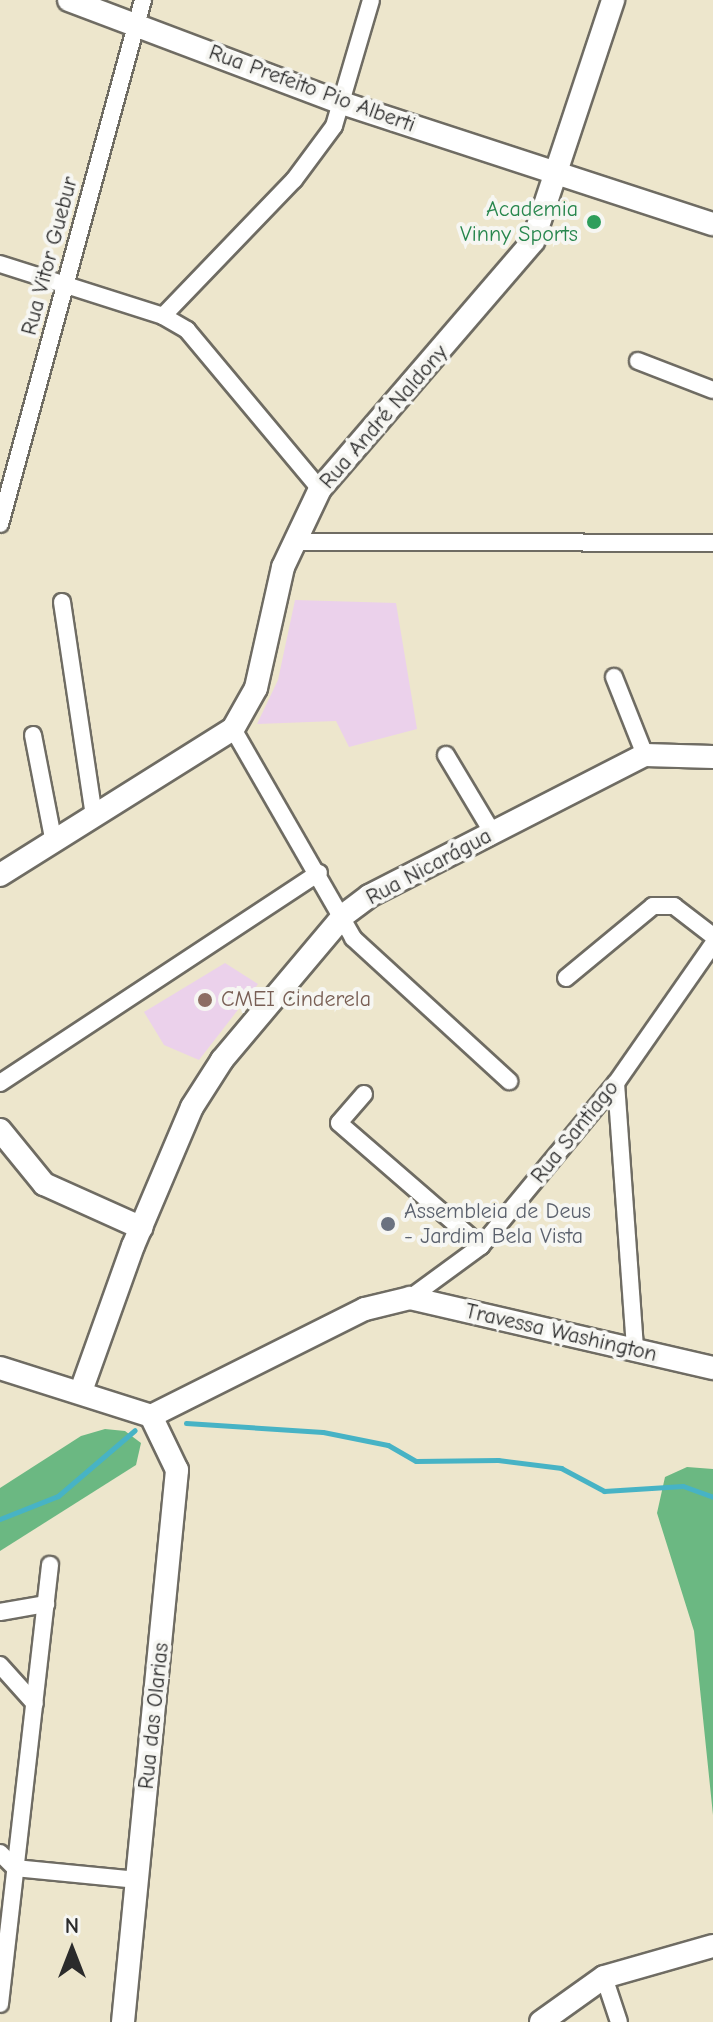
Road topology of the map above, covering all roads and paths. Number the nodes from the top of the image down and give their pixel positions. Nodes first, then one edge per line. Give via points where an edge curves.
1 (69, 0) edge
2 (143, 0) edge
3 (371, 0) edge
4 (613, 0) edge
5 (136, 23) junction
6 (339, 102) junction
7 (556, 173) junction
8 (713, 224) edge
9 (0, 264) edge
10 (64, 286) junction
11 (163, 316) junction
12 (638, 361) dead end
13 (713, 390) edge
14 (320, 489) junction
15 (0, 524) edge
16 (294, 542) junction
17 (713, 543) edge
18 (62, 602) dead end
19 (614, 677) dead end
20 (233, 729) junction
21 (33, 735) dead end
22 (446, 755) dead end
23 (645, 755) junction
24 (713, 757) edge
25 (94, 817) junction
26 (492, 832) junction
27 (54, 843) junction
28 (319, 873) junction
29 (0, 875) edge
30 (344, 915) junction
31 (713, 936) edge
32 (713, 944) edge
33 (566, 978) dead end
34 (509, 1081) dead end
35 (0, 1083) edge
36 (616, 1083) junction
37 (364, 1094) dead end
38 (0, 1130) edge
39 (142, 1228) junction
40 (481, 1246) junction
41 (410, 1298) junction
42 (635, 1351) junction
43 (0, 1368) edge
44 (713, 1368) edge
45 (81, 1391) junction
46 (151, 1416) junction
47 (50, 1565) dead end
48 (46, 1604) junction
49 (0, 1612) edge
50 (0, 1665) edge
51 (35, 1704) junction
52 (0, 1853) edge
53 (15, 1868) junction
54 (137, 1880) junction
55 (713, 1946) edge
56 (604, 1977) junction
57 (0, 2004) edge
58 (123, 2022) edge
59 (541, 2022) edge
60 (619, 2022) edge

1 - 5 main road, Rua Prefeito Pio Alberti
2 - 5 street, Rua Vitor Guebur
3 - 6 street
4 - 7 main road, Rua André Naldony
5 - 6 main road, Rua Prefeito Pio Alberti
5 - 10 street, Rua Vitor Guebur
6 - 7 main road, Rua Prefeito Pio Alberti
6 - 11 street via 334,126 294,180
7 - 8 main road, Rua Prefeito Pio Alberti
7 - 14 main road, Rua André Naldony via 533,241
9 - 10 street
10 - 11 street
10 - 15 street, Rua Vitor Guebur
11 - 14 street via 187,330
12 - 13 street
14 - 16 main road, Rua André Naldony
16 - 17 street
16 - 20 main road, Rua André Naldony via 256,688
18 - 25 street
19 - 23 street
20 - 25 main road, Rua André Naldony
20 - 28 street
21 - 27 street
22 - 26 street
23 - 24 main road, Rua Nicarágua
23 - 26 main road, Rua Nicarágua
25 - 27 main road, Rua André Naldony
26 - 30 main road, Rua Nicarágua via 369,896
27 - 29 main road, Rua André Naldony
28 - 30 street
28 - 35 street
30 - 34 street via 353,938
30 - 39 main road, Rua Nicarágua via 222,1060 192,1107
31 - 33 street via 674,906 653,906
32 - 36 street, Rua Santiago
36 - 40 street, Rua Santiago
36 - 42 street
37 - 40 street via 339,1123
38 - 39 main road via 44,1184
39 - 45 main road, Rua Nicarágua
40 - 41 street, Rua Santiago
41 - 42 main road, Travessa Washington
41 - 46 main road, Rua Santiago via 365,1309
42 - 44 main road, Travessa Washington
43 - 45 main road
45 - 46 main road
46 - 54 main road, Rua das Olarias via 177,1470
47 - 48 street
48 - 49 street
48 - 51 street
50 - 51 street
51 - 53 street
52 - 53 street
53 - 54 street
53 - 57 street
54 - 58 main road, Rua das Olarias
55 - 56 main road
56 - 59 main road
56 - 60 street

